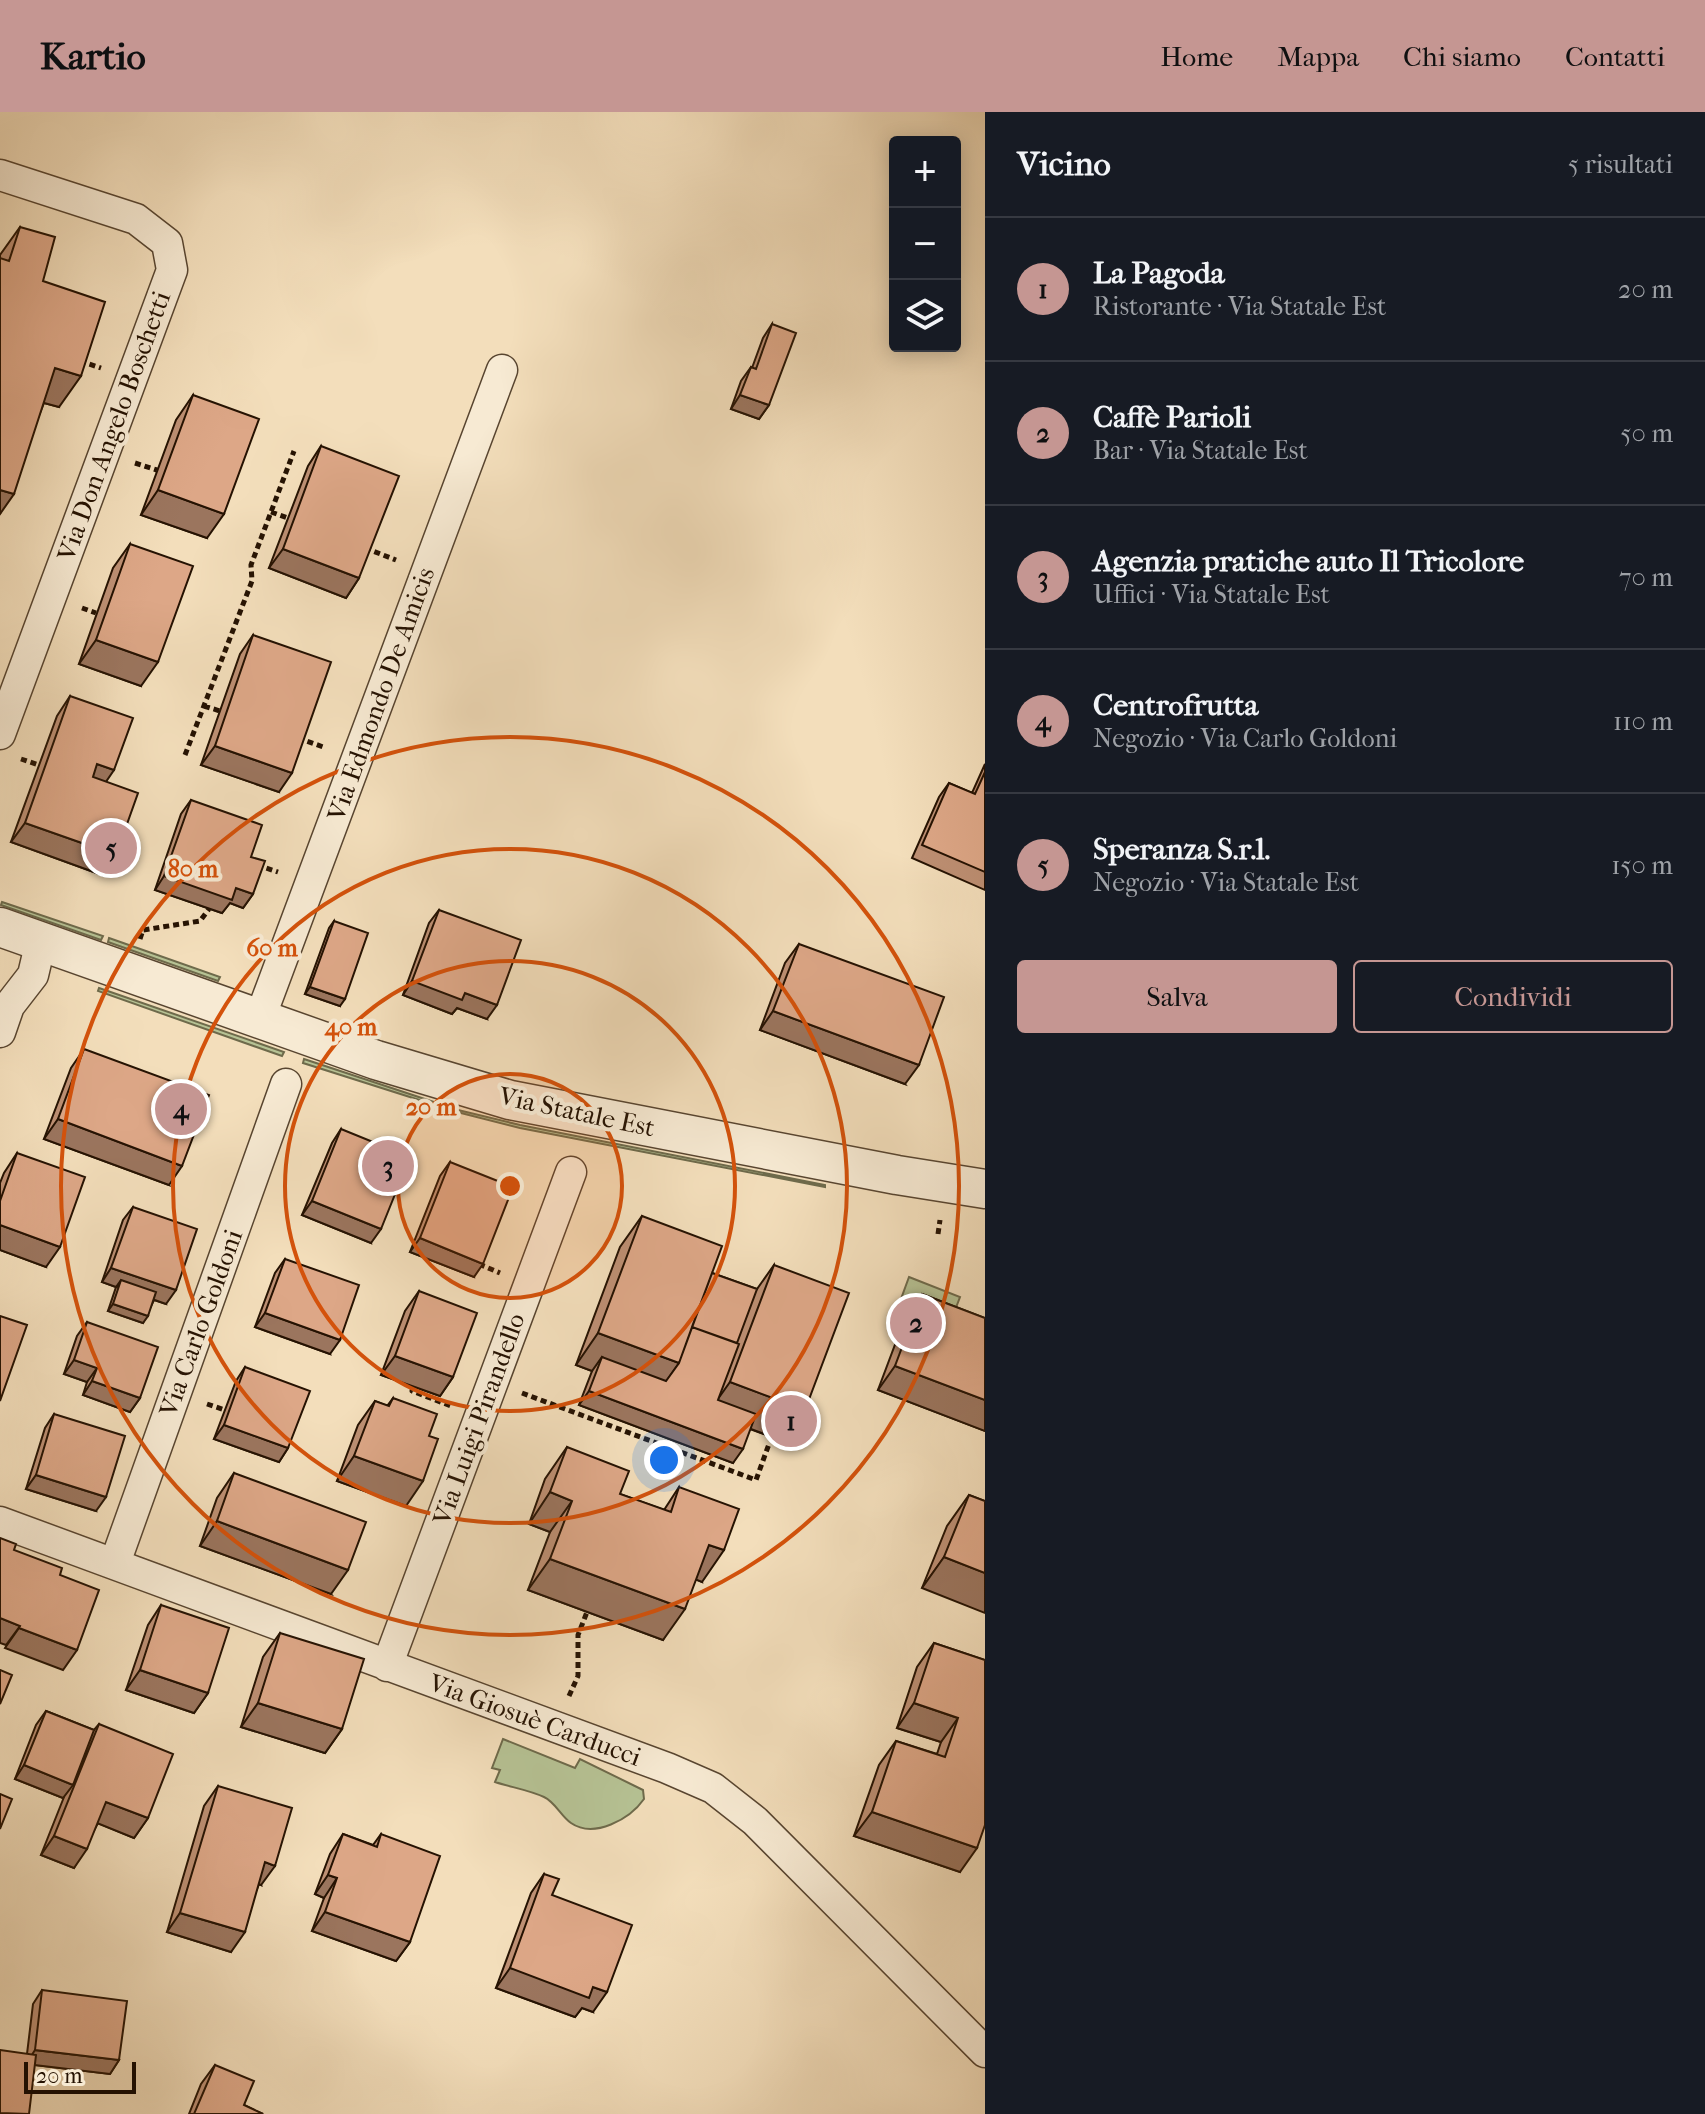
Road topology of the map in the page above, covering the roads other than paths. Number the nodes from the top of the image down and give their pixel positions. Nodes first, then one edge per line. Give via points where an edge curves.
1 (0, 175) edge
2 (502, 370) dead end
3 (6, 745) edge
4 (0, 927) edge
5 (41, 941) junction
6 (260, 1018) junction
7 (0, 1032) edge
8 (286, 1084) dead end
9 (571, 1172) dead end
10 (985, 1189) edge
11 (0, 1522) edge
12 (115, 1563) junction
13 (387, 1666) junction
14 (985, 2052) edge

1 - 3 street, Via Don Angelo Boschetti via 136,219 167,243 172,270
2 - 6 street, Via Edmondo De Amicis
4 - 5 street, Via Statale Est
5 - 6 street, Via Statale Est
5 - 7 street via 33,975 9,1006
6 - 10 street, Via Statale Est via 510,1100
8 - 12 street, Via Carlo Goldoni
9 - 13 street, Via Luigi Pirandello
11 - 12 street, Via Giosuè Carducci
12 - 13 street, Via Giosuè Carducci
13 - 14 street, Via Giosuè Carducci via 713,1788 755,1821

